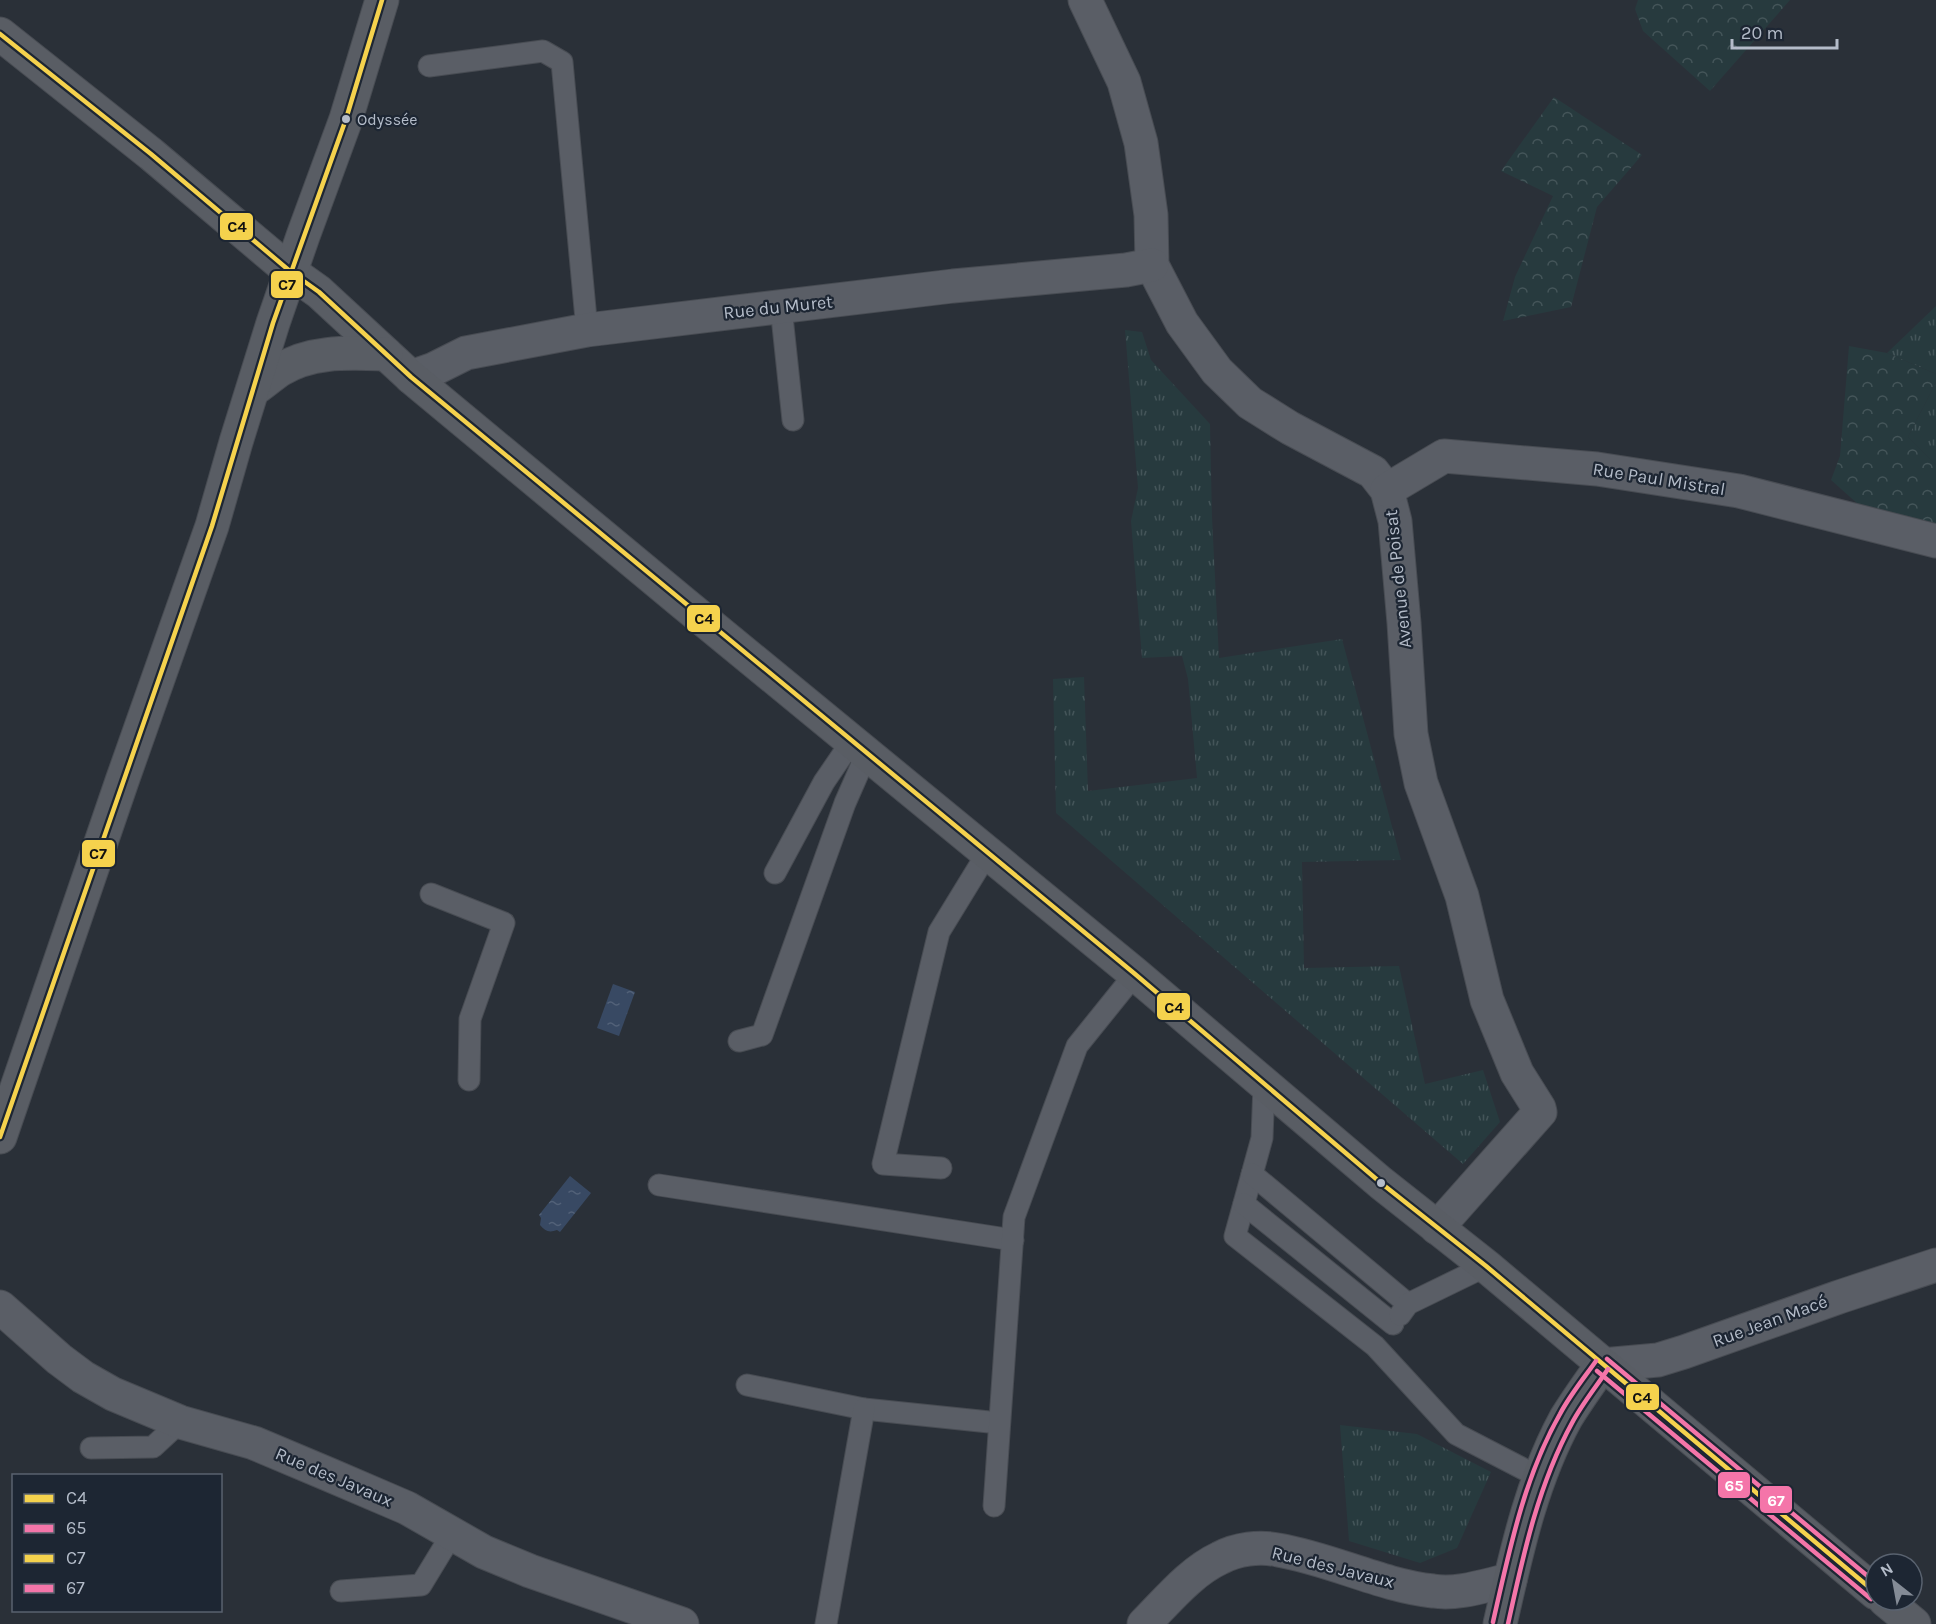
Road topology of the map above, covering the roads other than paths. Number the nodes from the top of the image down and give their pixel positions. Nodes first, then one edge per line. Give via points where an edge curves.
1 (382, 0) edge
2 (1087, 5) edge
3 (0, 34) edge
4 (429, 66) dead end
5 (1152, 265) junction
6 (291, 272) junction
7 (781, 307) junction
8 (587, 330) junction
9 (386, 354) junction
10 (411, 377) junction
11 (253, 390) junction
12 (793, 420) dead end
13 (1387, 490) junction
14 (1936, 541) edge
15 (859, 747) junction
16 (988, 852) junction
17 (775, 873) dead end
18 (431, 894) dead end
19 (1135, 974) junction
20 (739, 1041) dead end
21 (469, 1080) dead end
22 (1264, 1085) junction
23 (0, 1137) edge
24 (941, 1168) dead end
25 (1252, 1174) junction
26 (659, 1185) dead end
27 (1244, 1204) junction
28 (1437, 1228) junction
29 (1013, 1240) junction
30 (1936, 1265) edge
31 (1486, 1266) junction
32 (1408, 1304) junction
33 (0, 1307) edge
34 (1393, 1324) junction
35 (1375, 1347) junction
36 (1602, 1365) junction
37 (747, 1385) dead end
38 (864, 1409) junction
39 (180, 1422) junction
40 (999, 1423) junction
41 (91, 1448) dead end
42 (1539, 1477) junction
43 (994, 1506) dead end
44 (452, 1534) junction
45 (1510, 1580) junction
46 (1864, 1583) edge
47 (341, 1591) dead end
48 (1900, 1612) edge
49 (682, 1624) edge
50 (826, 1624) edge
51 (1144, 1624) edge
52 (1500, 1624) edge
53 (1914, 1624) edge

1 - 6 main road via 346,119
2 - 5 street, Avenue de Poisat via 1124,82 1136,122 1151,215
3 - 6 main road
4 - 8 lane via 543,51 562,62
5 - 7 street, Rue du Muret
5 - 13 street, Avenue de Poisat via 1182,323 1224,379 1269,416 1373,472
6 - 9 main road via 319,292
6 - 11 main road
7 - 8 street, Rue du Muret
7 - 12 lane
8 - 10 street, Rue du Muret via 466,353
9 - 10 main road
9 - 11 main road via 331,353 311,357 282,369
10 - 15 main road
11 - 23 main road via 212,526
13 - 14 street, Rue Paul Mistral via 1444,456 1597,469 1739,491
13 - 28 street, Avenue de Poisat via 1395,521 1411,734 1421,783 1462,896 1487,1000 1517,1074 1539,1107 1539,1112
15 - 16 main road
15 - 17 lane via 824,782
15 - 20 lane via 845,803 762,1035
16 - 19 main road
16 - 24 lane via 939,932 883,1164
18 - 21 lane via 504,923 470,1019
19 - 22 main road
19 - 29 lane via 1077,1046 1014,1217
22 - 25 lane via 1262,1138
22 - 28 main road
25 - 27 lane
25 - 32 lane
26 - 29 lane
27 - 34 lane
27 - 35 lane via 1235,1236
28 - 31 main road
29 - 40 lane
30 - 36 street, Rue Jean Macé via 1658,1360
31 - 32 lane
31 - 36 main road
32 - 34 lane
33 - 39 street, Rue des Javaux via 83,1377
34 - 35 lane
35 - 42 lane via 1456,1434
36 - 42 main road via 1567,1417
36 - 46 main road
37 - 38 lane
38 - 40 lane
38 - 50 lane
39 - 41 lane via 153,1447
39 - 44 street, Rue des Javaux via 254,1443 407,1508
40 - 43 lane
42 - 45 main road
44 - 47 lane via 421,1585
44 - 49 street, Rue des Javaux via 530,1571
45 - 51 street, Rue des Javaux via 1435,1592 1277,1549 1245,1549 1203,1568
45 - 52 main road
48 - 53 main road

